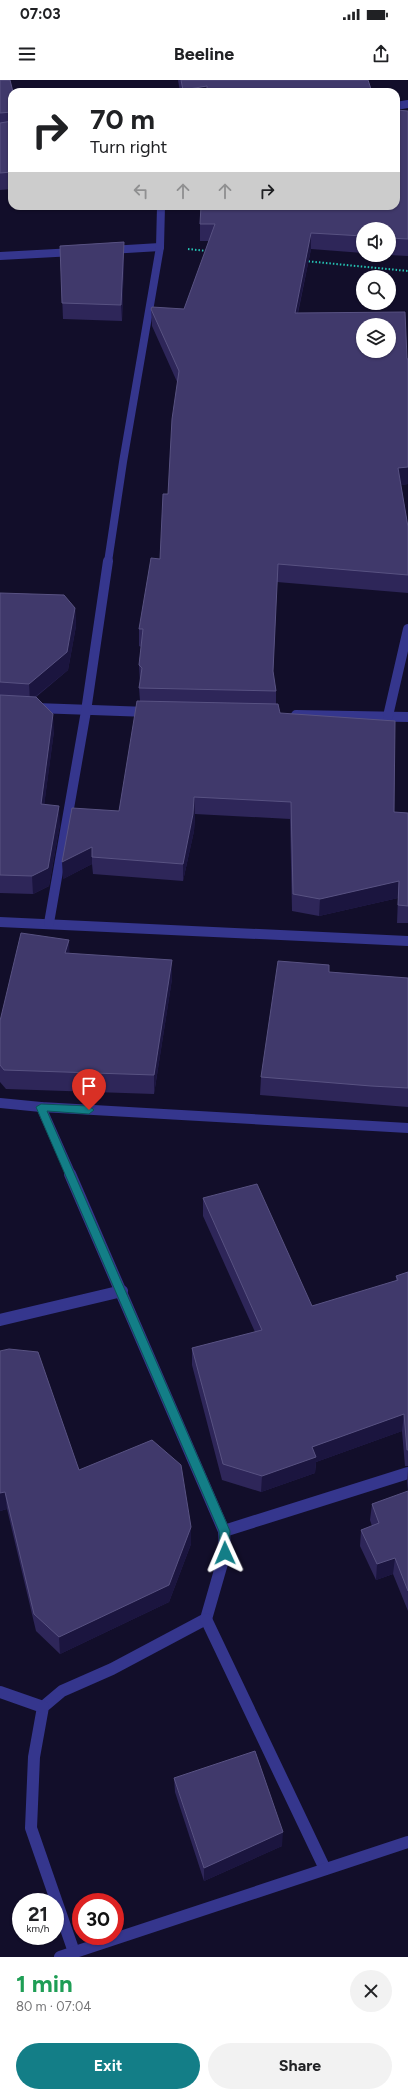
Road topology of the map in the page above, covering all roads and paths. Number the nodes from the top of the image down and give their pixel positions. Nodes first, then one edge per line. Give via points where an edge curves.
1 (161, 210) edge
2 (160, 246) junction
3 (104, 250) edge
4 (80, 252) edge
5 (214, 252) edge
6 (0, 256) edge
7 (299, 260) edge
8 (408, 271) edge
9 (408, 629) edge
10 (24, 707) edge
11 (86, 711) junction
12 (157, 712) edge
13 (284, 714) edge
14 (388, 716) junction
15 (408, 718) edge
16 (0, 922) edge
17 (49, 923) junction
18 (408, 941) edge
19 (0, 1103) edge
20 (41, 1107) junction
21 (408, 1128) edge
22 (122, 1292) junction
23 (0, 1320) edge
24 (408, 1473) edge
25 (224, 1531) junction
26 (206, 1619) junction
27 (0, 1692) edge
28 (43, 1707) junction
29 (408, 1842) edge
30 (325, 1869) junction
31 (74, 1952) junction
32 (60, 1957) edge

1 - 2 street
2 - 3 street
2 - 5 path
2 - 11 street via 123,462
4 - 6 street
7 - 8 path
9 - 14 street
10 - 11 street
11 - 12 street
11 - 17 street
13 - 14 street
14 - 15 street
16 - 17 street
17 - 18 street
19 - 20 street
20 - 21 street
20 - 22 street
22 - 23 street
22 - 25 street
24 - 25 street
25 - 26 street via 225,1553
26 - 28 street via 112,1669 62,1691
26 - 30 street
27 - 28 street
28 - 31 street via 34,1757 31,1828
29 - 30 street
30 - 31 street
31 - 32 street

